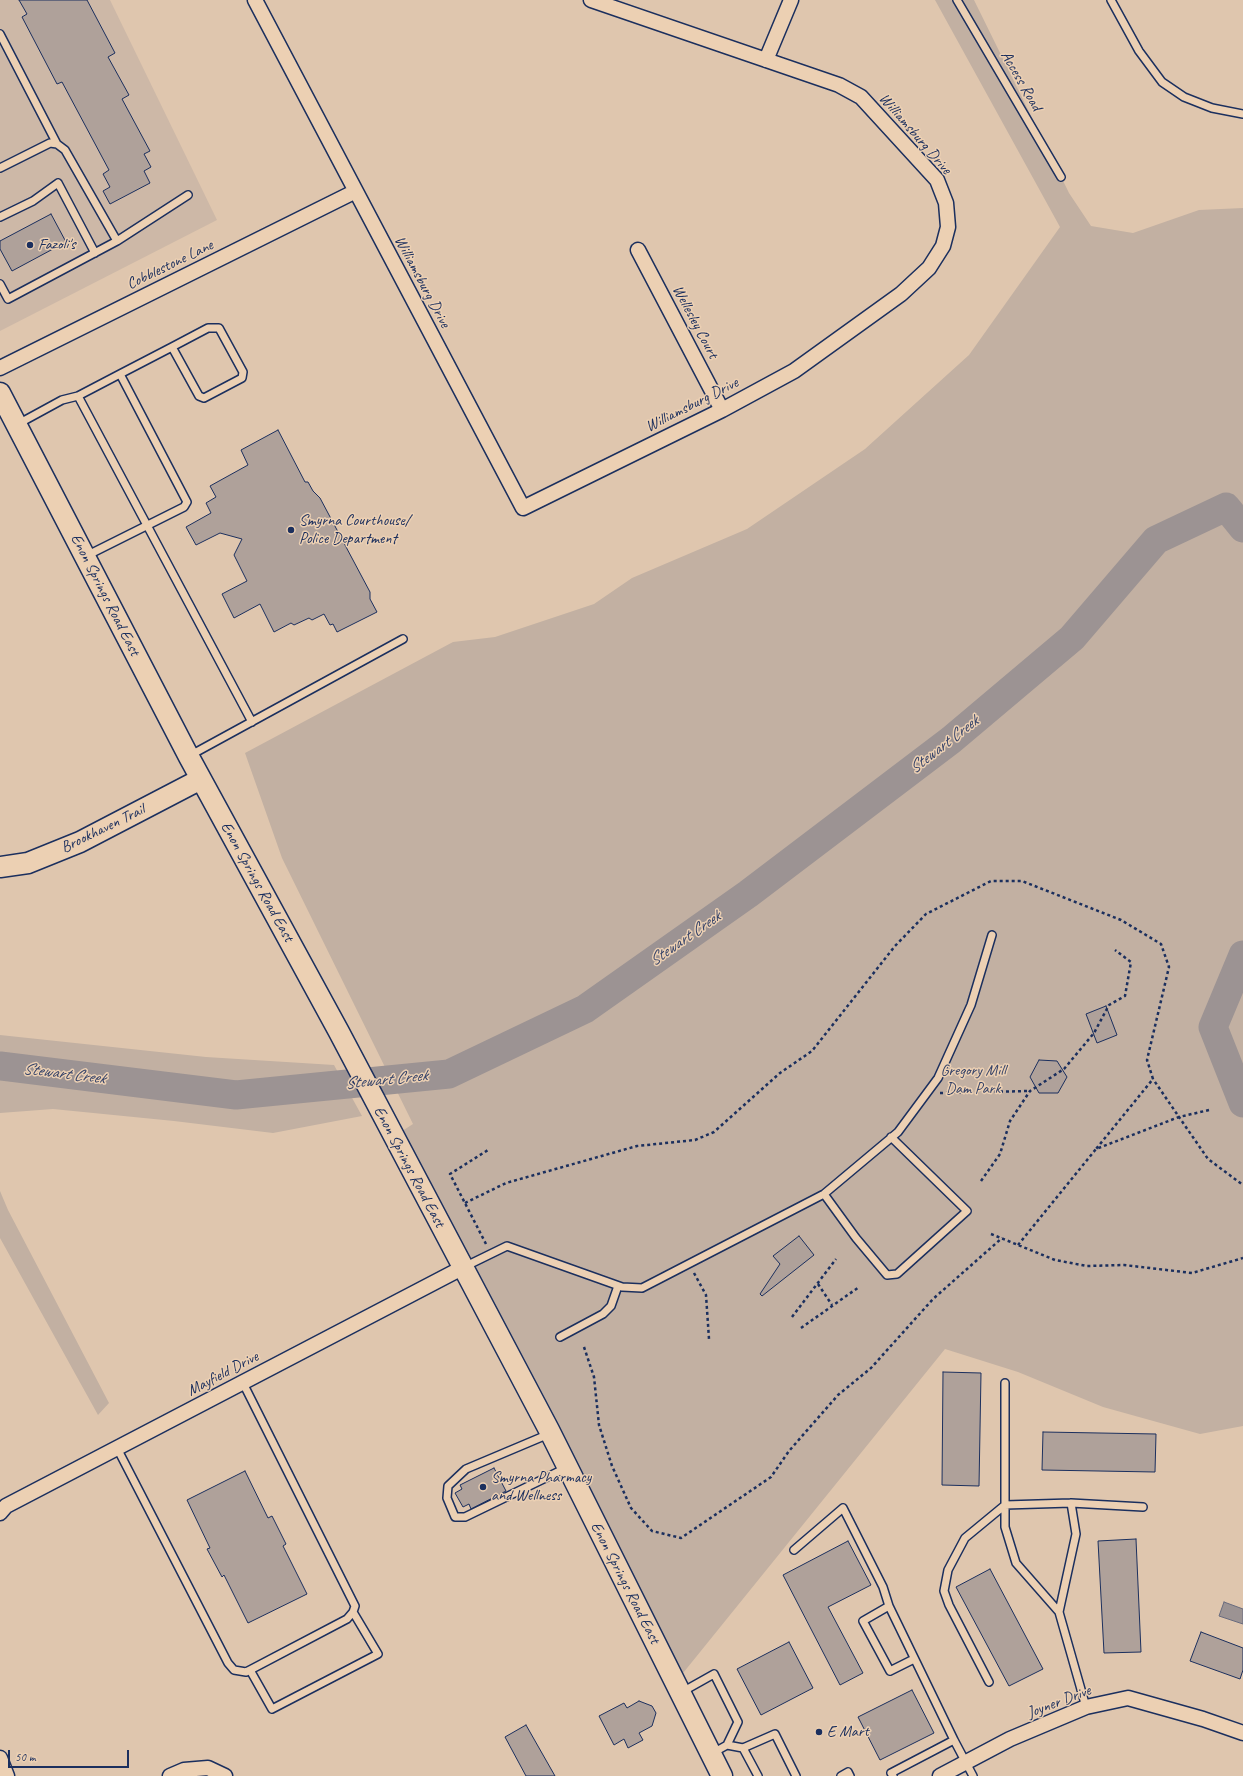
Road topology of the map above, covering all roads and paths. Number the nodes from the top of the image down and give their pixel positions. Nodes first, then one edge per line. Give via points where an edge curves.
1 (255, 0) edge
2 (591, 0) edge
3 (791, 0) edge
4 (957, 0) edge
5 (1111, 0) edge
6 (0, 34) edge
7 (766, 60) junction
8 (1243, 114) edge
9 (57, 144) junction
10 (0, 168) edge
11 (1061, 177) dead end
12 (354, 192) junction
13 (188, 195) dead end
14 (0, 217) edge
15 (117, 241) junction
16 (638, 250) dead end
17 (95, 253) junction
18 (0, 284) edge
19 (172, 347) junction
20 (0, 368) edge
21 (120, 374) junction
22 (0, 393) edge
23 (78, 396) junction
24 (722, 410) junction
25 (17, 425) junction
26 (148, 526) junction
27 (85, 556) junction
28 (403, 639) dead end
29 (252, 722) junction
30 (189, 757) junction
31 (201, 779) junction
32 (0, 867) edge
33 (992, 934) dead end
34 (1115, 950) dead end
35 (1153, 1079) junction
36 (1030, 1091) junction
37 (927, 1093) junction
38 (1208, 1110) dead end
39 (1179, 1117) junction
40 (892, 1137) junction
41 (1096, 1149) junction
42 (488, 1150) dead end
43 (981, 1180) dead end
44 (1243, 1185) edge
45 (824, 1194) junction
46 (465, 1203) junction
47 (991, 1234) dead end
48 (1002, 1238) junction
49 (1018, 1245) junction
50 (491, 1254) junction
51 (1243, 1258) edge
52 (836, 1259) dead end
53 (688, 1264) junction
54 (462, 1268) junction
55 (818, 1284) junction
56 (618, 1286) junction
57 (858, 1287) dead end
58 (832, 1305) junction
59 (792, 1317) dead end
60 (801, 1328) dead end
61 (560, 1337) dead end
62 (709, 1339) dead end
63 (584, 1347) dead end
64 (243, 1383) junction
65 (1005, 1383) dead end
66 (551, 1433) junction
67 (117, 1448) junction
68 (568, 1467) junction
69 (1071, 1503) junction
70 (1005, 1505) junction
71 (1143, 1507) dead end
72 (0, 1512) edge
73 (794, 1550) dead end
74 (890, 1606) junction
75 (354, 1612) junction
76 (1059, 1612) junction
77 (914, 1659) junction
78 (250, 1670) junction
79 (989, 1682) dead end
80 (680, 1693) junction
81 (1086, 1707) junction
82 (1243, 1733) edge
83 (954, 1740) junction
84 (743, 1748) junction
85 (719, 1749) junction
86 (0, 1758) edge
87 (966, 1763) junction
88 (7, 1776) edge
89 (170, 1776) edge
90 (225, 1776) edge
91 (722, 1776) edge
92 (758, 1776) edge
93 (796, 1776) edge
94 (840, 1776) edge
95 (850, 1776) edge
96 (892, 1776) edge
97 (940, 1776) edge
98 (973, 1776) edge

1 - 12 street, Williamsburg Drive
2 - 7 street, Williamsburg Drive
3 - 7 street
4 - 11 lane, Access Road
5 - 8 lane via 1139,51 1162,82 1184,97 1212,108
6 - 9 lane
7 - 24 street, Williamsburg Drive via 839,85 861,97 937,180 946,203 948,227 943,246 929,268 901,294 794,371
9 - 10 lane via 50,143
9 - 15 lane via 64,150
12 - 20 street, Cobblestone Lane
12 - 24 street, Williamsburg Drive via 523,508
13 - 15 lane
14 - 17 lane via 33,201 58,183
15 - 17 lane
16 - 24 street, Wellesley Court
17 - 18 lane via 8,300
19 - 19 lane via 208,328 219,328 243,372 242,378 204,398 199,396
19 - 21 lane
21 - 23 lane
21 - 26 lane via 187,502 184,507
22 - 25 street, Enon Springs Road East
23 - 25 lane via 62,400
23 - 26 lane
25 - 27 street, Enon Springs Road East
26 - 27 lane
26 - 29 lane
27 - 30 street, Enon Springs Road East
28 - 29 lane
29 - 30 lane
30 - 31 street, Enon Springs Road East
31 - 32 street, Brookhaven Trail via 80,842 28,863
31 - 54 street, Enon Springs Road East via 339,1032
33 - 37 lane via 971,1005 938,1078
34 - 36 path via 1131,962 1125,996 1109,1005 1094,1034 1064,1069
35 - 39 path
35 - 41 path
35 - 46 path via 1147,1060 1169,967 1161,944 1121,920 1022,881 991,881 926,914 894,946 812,1051 780,1073 714,1132 695,1140 637,1146 506,1183
36 - 37 path
36 - 43 path via 1010,1121 1000,1154
37 - 40 lane
38 - 39 path
39 - 41 path
39 - 44 path via 1208,1159
40 - 45 lane
40 - 45 lane via 967,1211 897,1274 887,1275
41 - 49 path
42 - 46 path via 450,1174
45 - 53 lane
46 - 50 path
47 - 48 path
48 - 49 path
48 - 63 path via 933,1300 871,1368 838,1395 789,1451 771,1477 681,1538 652,1531 631,1508 612,1466 599,1425 594,1377
49 - 51 path via 1055,1260 1087,1266 1124,1265 1192,1273
50 - 54 lane
50 - 56 lane via 507,1246
52 - 55 path
53 - 56 lane via 642,1288
53 - 62 path via 706,1295
54 - 64 street, Mayfield Drive
54 - 66 street, Enon Springs Road East
55 - 58 path
55 - 59 path
56 - 61 lane via 611,1306 603,1314
57 - 58 path
58 - 60 path
64 - 67 street, Mayfield Drive
64 - 75 lane via 352,1598
65 - 70 lane
66 - 68 street, Enon Springs Road East
66 - 68 lane via 466,1469 448,1486 447,1498 455,1517 465,1517
67 - 72 street, Mayfield Drive via 6,1506
67 - 78 lane via 228,1663 234,1670
68 - 80 street, Enon Springs Road East
69 - 70 lane
69 - 71 lane
69 - 76 lane via 1076,1534
70 - 76 lane via 1005,1527 1016,1563
70 - 79 lane via 965,1538 948,1570 944,1591
73 - 74 lane via 844,1508 883,1586
74 - 77 lane
74 - 77 lane via 863,1621 890,1671
75 - 78 lane via 347,1620
75 - 78 lane via 378,1654 272,1709
76 - 81 lane
77 - 83 lane
80 - 85 street, Enon Springs Road East
80 - 85 lane via 714,1674 738,1722
81 - 82 street, Joyner Drive via 1128,1698
81 - 87 street, Joyner Drive via 1010,1740
83 - 87 lane
83 - 96 lane via 891,1773
84 - 85 lane
84 - 92 lane
84 - 93 lane via 775,1734
85 - 91 street, Enon Springs Road East
86 - 88 street
87 - 97 street, Joyner Drive
87 - 98 lane
89 - 90 street via 184,1770 208,1768
94 - 95 lane via 848,1772

